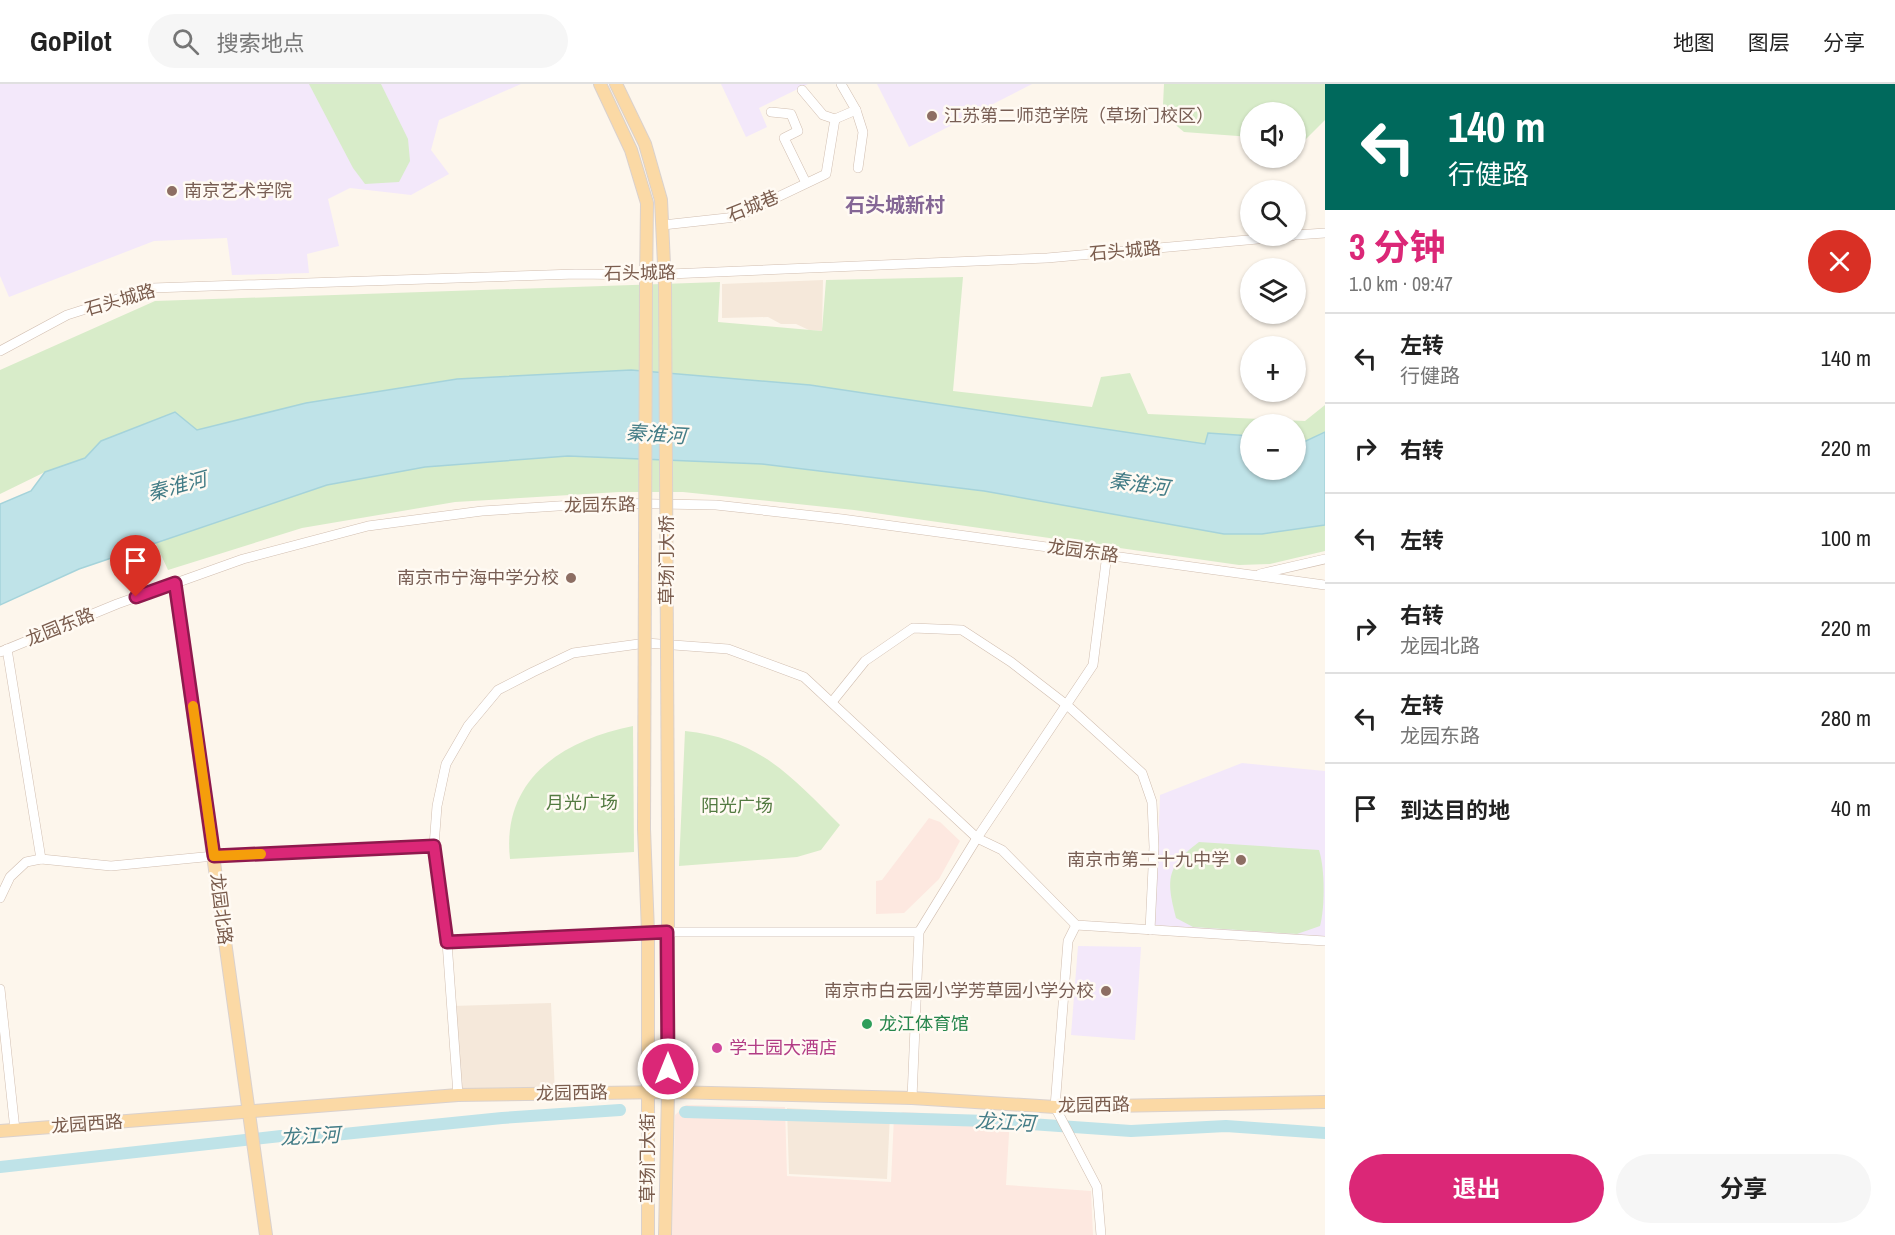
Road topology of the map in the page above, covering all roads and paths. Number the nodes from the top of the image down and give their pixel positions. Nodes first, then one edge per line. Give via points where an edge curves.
1 (600, 84) edge
2 (616, 84) edge
3 (841, 84) edge
4 (802, 90) dead end
5 (856, 110) junction
6 (771, 112) dead end
7 (835, 119) junction
8 (858, 168) dead end
9 (806, 183) junction
10 (663, 225) junction
11 (1325, 233) edge
12 (1306, 234) edge
13 (1240, 240) edge
14 (646, 280) junction
15 (665, 280) junction
16 (0, 351) edge
17 (1107, 555) junction
18 (1325, 559) edge
19 (1255, 575) junction
20 (175, 583) junction
21 (1325, 585) edge
22 (4, 650) edge
23 (832, 702) junction
24 (1068, 706) junction
25 (644, 829) joint
26 (668, 834) joint
27 (977, 838) junction
28 (434, 846) junction
29 (214, 856) junction
30 (40, 860) junction
31 (0, 898) edge
32 (1076, 925) junction
33 (1150, 930) junction
34 (648, 932) junction
35 (667, 932) junction
36 (919, 932) junction
37 (447, 942) junction
38 (1325, 942) edge
39 (0, 989) edge
40 (648, 1092) junction
41 (668, 1092) junction
42 (458, 1095) junction
43 (912, 1098) junction
44 (1325, 1102) edge
45 (1055, 1107) junction
46 (247, 1112) junction
47 (15, 1130) junction
48 (0, 1131) edge
49 (266, 1235) edge
50 (648, 1235) edge
51 (665, 1235) edge
52 (1101, 1235) edge

1 - 14 main road via 631,150 647,203
2 - 10 main road via 645,144 661,200
3 - 5 street
4 - 7 street via 823,115
5 - 7 street
5 - 8 street via 863,132
6 - 9 street via 790,114 798,131 784,138
7 - 9 street, 石城巷 via 826,174
9 - 10 street, 石城巷 via 736,217
10 - 15 main road
11 - 12 street, 石头城路
13 - 15 street, 石头城路 via 1047,258
14 - 15 street, 石头城路
14 - 16 street, 石头城路 via 576,274 152,288 67,315
14 - 25 main road, 草场门大桥, bridge
15 - 26 main road, 草场门大桥, bridge
17 - 19 street, 龙园东路
17 - 20 street, 龙园东路 via 716,505 604,503 482,511 368,526 243,559
17 - 24 street via 1093,665
18 - 19 street
19 - 21 street, 龙园东路
20 - 22 street, 龙园东路
20 - 29 main road, 龙园北路
22 - 30 street
23 - 24 street via 864,661 913,628 962,630
23 - 27 street
23 - 28 street via 804,676 729,649 646,643 573,652 498,690 468,726 446,764
24 - 27 street
24 - 33 street via 1142,773 1152,802
25 - 34 main road, 草场门大街
26 - 35 main road, 草场门大街
27 - 32 street via 1002,850
27 - 36 street
28 - 29 street
28 - 37 street
29 - 30 street via 111,866
29 - 46 main road, 龙园北路
30 - 31 street via 26,862 10,877
32 - 33 street
32 - 45 street via 1068,942
33 - 38 street
34 - 35 street
34 - 37 street
34 - 40 main road, 草场门大街
35 - 36 street
35 - 41 main road, 草场门大街
36 - 43 street
37 - 42 street
39 - 47 street
40 - 41 main road, 龙园西路
40 - 42 main road, 龙园西路
40 - 50 main road, 草场门大街
41 - 43 main road, 龙园西路
41 - 51 main road, 草场门大街
42 - 46 main road, 龙园西路
43 - 45 main road, 龙园西路
44 - 45 main road, 龙园西路
45 - 52 street via 1097,1187
46 - 47 main road, 龙园西路
46 - 49 main road, 龙园北路
47 - 48 main road, 龙园西路

